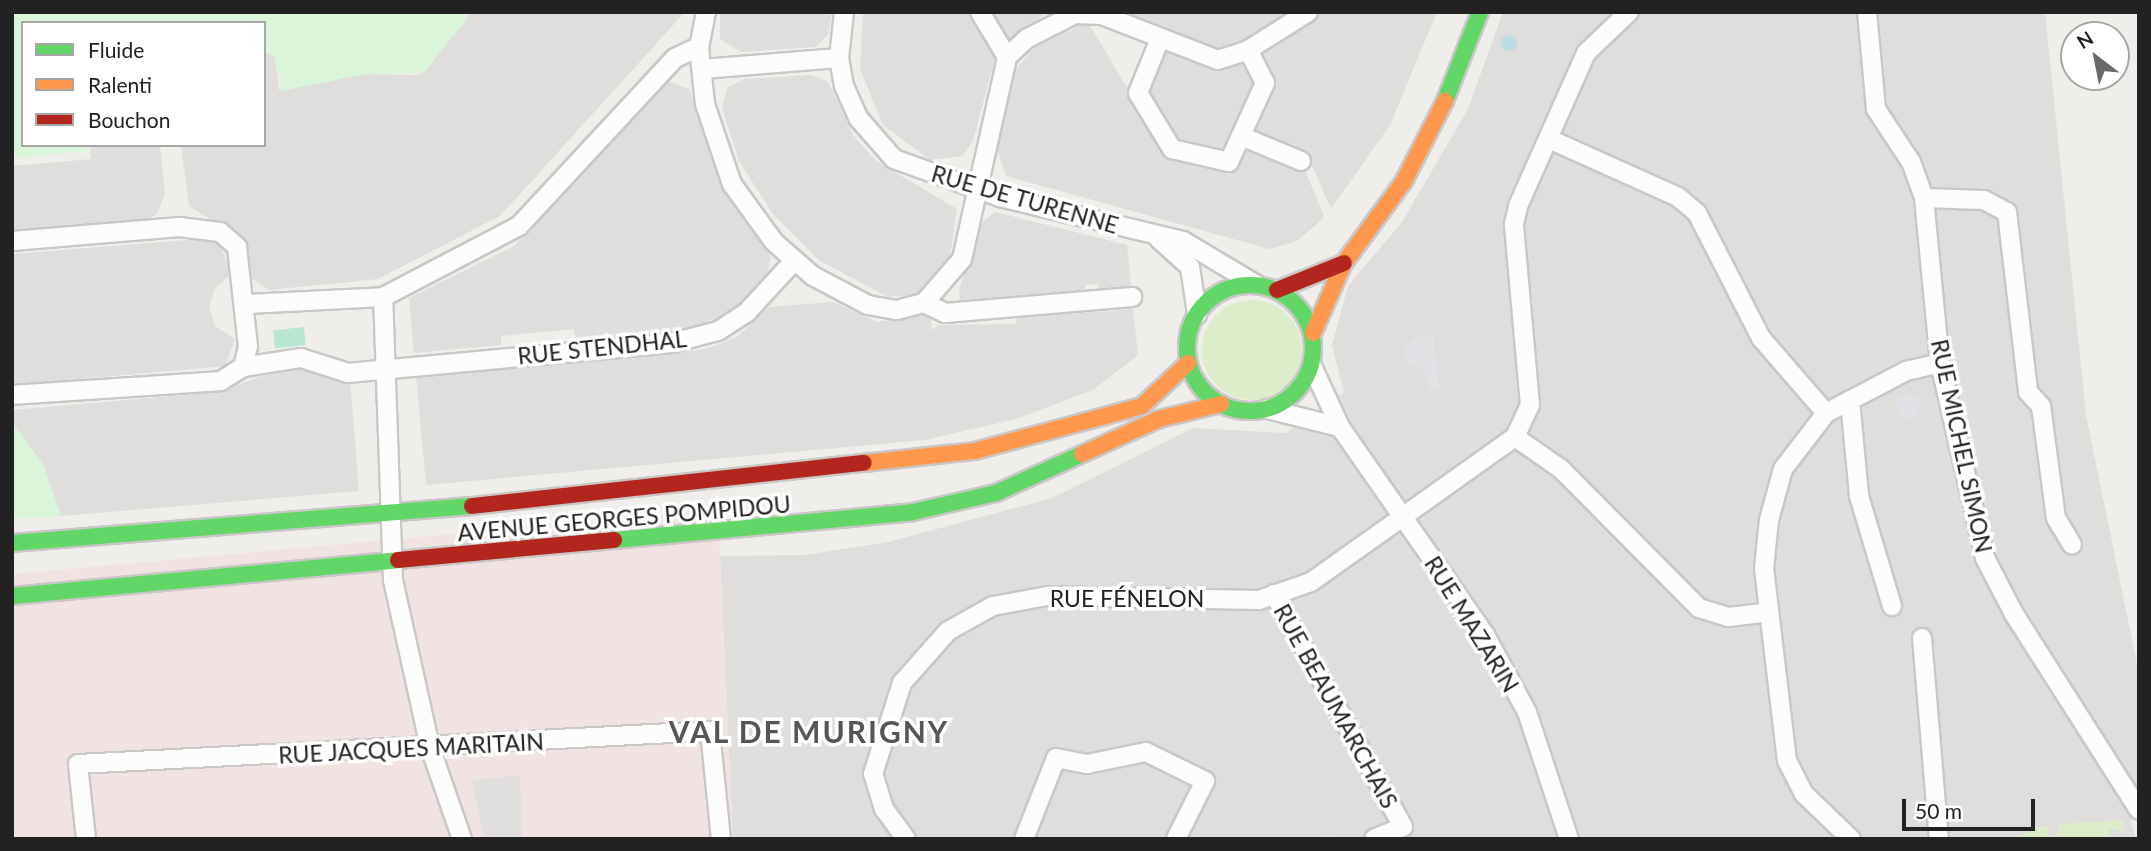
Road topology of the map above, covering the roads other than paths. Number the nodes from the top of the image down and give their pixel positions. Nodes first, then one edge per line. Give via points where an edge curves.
1 (706, 12) edge
2 (844, 12) edge
3 (980, 12) edge
4 (1479, 12) edge
5 (1629, 12) edge
6 (1867, 12) edge
7 (1300, 14) edge
8 (1116, 16) edge
9 (1159, 41) junction
10 (699, 47) junction
11 (1248, 50) junction
12 (1007, 57) junction
13 (839, 58) junction
14 (702, 69) junction
15 (1241, 136) junction
16 (1549, 139) junction
17 (1301, 161) dead end
18 (980, 190) junction
19 (1924, 198) junction
20 (1154, 235) junction
21 (12, 241) edge
22 (794, 261) junction
23 (1344, 262) junction
24 (1255, 285) junction
25 (1277, 290) junction
26 (383, 297) junction
27 (1132, 297) dead end
28 (924, 303) junction
29 (247, 304) junction
30 (1197, 314) junction
31 (1312, 333) junction
32 (1188, 363) junction
33 (1940, 363) junction
34 (1312, 366) junction
35 (243, 367) junction
36 (382, 368) junction
37 (12, 395) edge
38 (1850, 400) junction
39 (1221, 404) junction
40 (1267, 409) junction
41 (1826, 413) junction
42 (1340, 427) junction
43 (1514, 436) junction
44 (390, 512) junction
45 (1403, 517) junction
46 (12, 542) edge
47 (2073, 545) dead end
48 (393, 560) junction
49 (1274, 594) junction
50 (12, 596) edge
51 (1892, 606) dead end
52 (1767, 611) junction
53 (1922, 638) dead end
54 (430, 747) junction
55 (2139, 810) edge
56 (86, 839) edge
57 (462, 839) edge
58 (720, 839) edge
59 (906, 839) edge
60 (1024, 839) edge
61 (1175, 839) edge
62 (1374, 839) edge
63 (1569, 839) edge
64 (1851, 839) edge
65 (1939, 839) edge

1 - 10 street
2 - 13 street, RUE DE TURENNE
3 - 12 street
4 - 23 main road via 1427,138
5 - 16 street via 1586,53
6 - 19 street, RUE MICHEL SIMON via 1876,109 1911,163
7 - 11 street
8 - 9 street
8 - 12 street via 1076,14 1057,20
9 - 11 street via 1218,60
9 - 15 street via 1138,93 1172,149 1229,162
10 - 14 street
10 - 26 street via 675,58 519,226
11 - 15 street via 1265,83
12 - 18 street
13 - 14 street
13 - 18 street, RUE DE TURENNE via 859,119 894,159
14 - 22 street via 705,104 732,184
15 - 17 street
16 - 41 street via 1678,197 1697,213 1761,338
16 - 43 street via 1514,224 1530,405
18 - 20 street, RUE DE TURENNE
18 - 28 street via 962,259
19 - 33 street, RUE MICHEL SIMON
19 - 47 street via 1984,200 2007,212 2028,392 2041,406 2056,518
20 - 24 street, RUE DE TURENNE via 1208,253
20 - 30 street, RUE DE TURENNE via 1190,267
21 - 29 street via 178,227 220,232 237,247
22 - 28 street via 868,304 897,310
22 - 36 street, RUE STENDHAL via 747,312 718,331 673,343
23 - 25 main road
23 - 31 main road
24 - 25 main road
24 - 30 main road via 1222,291
25 - 31 main road via 1305,316
26 - 29 street
26 - 36 street
27 - 28 street via 945,313
29 - 35 street
30 - 32 main road
31 - 34 main road
32 - 39 main road via 1200,387
32 - 44 main road, AVENUE GEORGES POMPIDOU via 1163,393 1142,405 975,451
33 - 38 street via 1906,371
33 - 55 street, RUE MICHEL SIMON via 1996,583
34 - 40 main road via 1286,401
34 - 42 street, RUE MAZARIN
35 - 36 street, RUE STENDHAL via 301,358 348,373
35 - 37 street, RUE STENDHAL via 221,381
36 - 44 street
38 - 41 street
38 - 51 street via 1859,496
39 - 40 main road
39 - 48 main road, AVENUE GEORGES POMPIDOU via 1159,419 996,493 913,512
40 - 42 street
41 - 52 street via 1783,469 1769,520
42 - 45 street, RUE MAZARIN
43 - 45 street, RUE FÉNELON
43 - 52 street via 1561,469 1699,608 1729,617
44 - 46 main road, AVENUE GEORGES POMPIDOU
44 - 48 street
45 - 49 street, RUE FÉNELON via 1311,582
45 - 63 street, RUE MAZARIN via 1485,635 1527,712
48 - 50 main road, AVENUE GEORGES POMPIDOU
48 - 54 street
49 - 59 street, RUE FÉNELON via 1259,600 1047,596 993,606 948,631 902,683 873,774 884,809
49 - 62 street, RUE BEAUMARCHAIS via 1403,827
52 - 64 street via 1787,761 1804,794
53 - 65 street
54 - 56 street, RUE JACQUES MARITAIN via 78,764
54 - 57 street
54 - 58 street, RUE JACQUES MARITAIN via 710,731
60 - 61 street via 1056,758 1087,764 1146,752 1205,781

